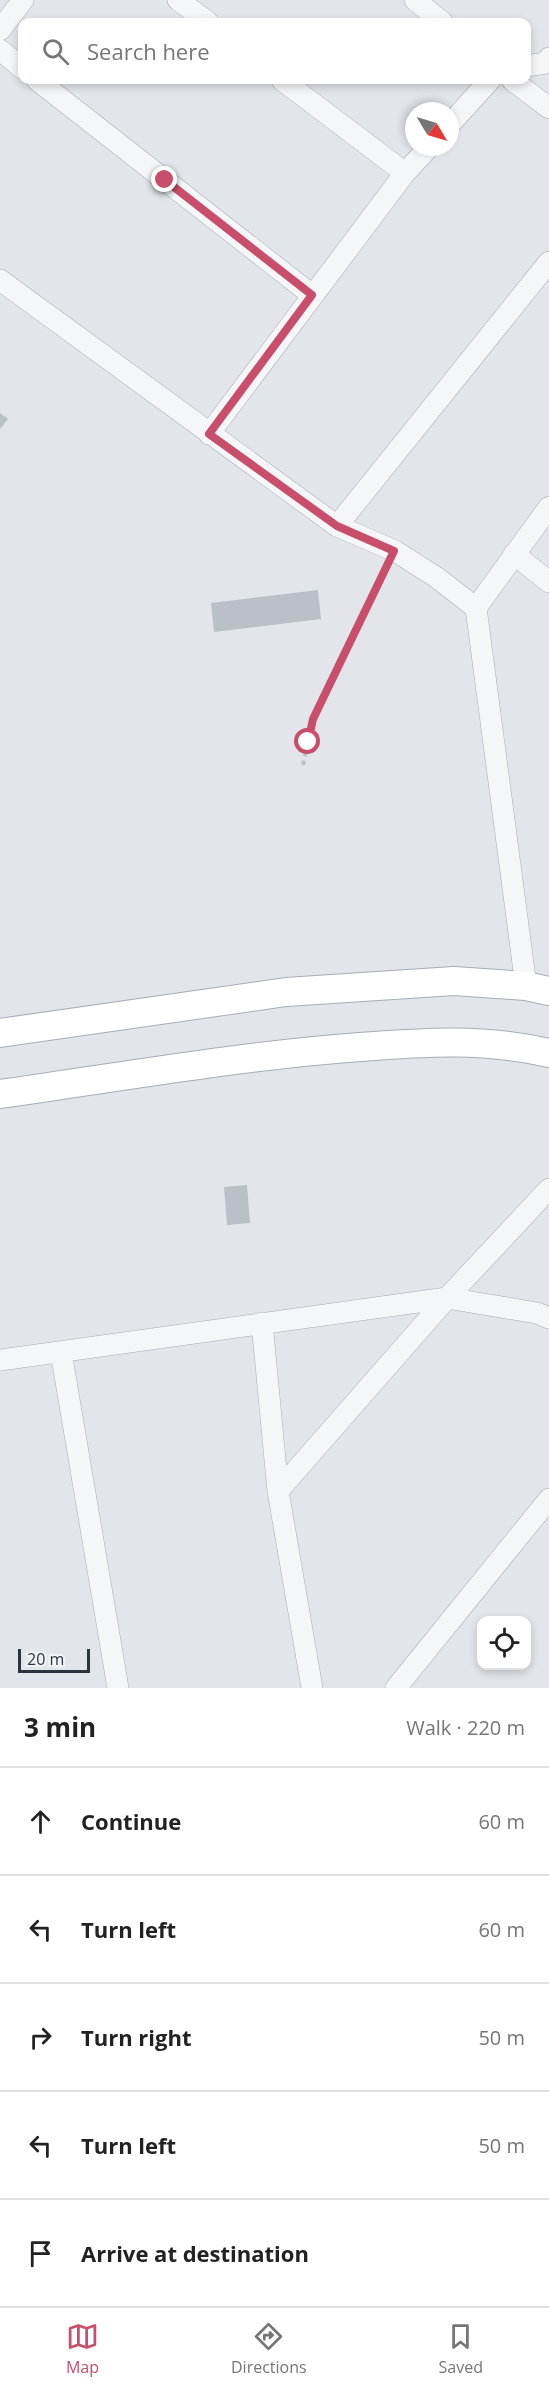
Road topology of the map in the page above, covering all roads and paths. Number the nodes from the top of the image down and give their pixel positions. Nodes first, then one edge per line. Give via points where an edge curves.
1 (22, 0) edge
2 (178, 0) edge
3 (415, 0) edge
4 (202, 18) edge
5 (437, 18) edge
6 (0, 30) edge
7 (0, 51) edge
8 (549, 58) edge
9 (18, 65) edge
10 (531, 65) edge
11 (42, 84) edge
12 (287, 84) edge
13 (486, 84) edge
14 (517, 84) edge
15 (549, 108) edge
16 (459, 113) edge
17 (421, 156) edge
18 (405, 173) junction
19 (549, 262) edge
20 (0, 280) edge
21 (312, 295) junction
22 (209, 434) junction
23 (549, 507) edge
24 (337, 526) junction
25 (394, 551) junction
26 (514, 554) junction
27 (549, 582) edge
28 (476, 608) junction
29 (303, 765) dead end
30 (538, 988) edge
31 (0, 1033) edge
32 (549, 1053) edge
33 (0, 1094) edge
34 (549, 1189) edge
35 (447, 1298) junction
36 (549, 1318) edge
37 (262, 1323) junction
38 (60, 1352) junction
39 (0, 1360) edge
40 (278, 1491) junction
41 (549, 1499) edge
42 (118, 1688) edge
43 (312, 1688) edge
44 (396, 1688) edge

1 - 6 street
2 - 4 street
3 - 5 street
7 - 9 street
8 - 10 street via 546,63
11 - 21 street
12 - 18 street
13 - 16 street
14 - 15 street
17 - 18 street
18 - 21 street
19 - 24 street
20 - 22 street
21 - 22 street
22 - 24 street
23 - 26 street
24 - 25 street
25 - 28 street
25 - 29 path via 313,719
26 - 27 street
26 - 28 street
28 - 30 street
30 - 31 main road via 454,981 286,992
32 - 33 main road via 515,1045 444,1041 302,1051
34 - 35 street
35 - 36 street
35 - 37 street
35 - 40 street
37 - 38 street
37 - 40 street
38 - 39 street
38 - 42 street
40 - 43 street
41 - 44 street

